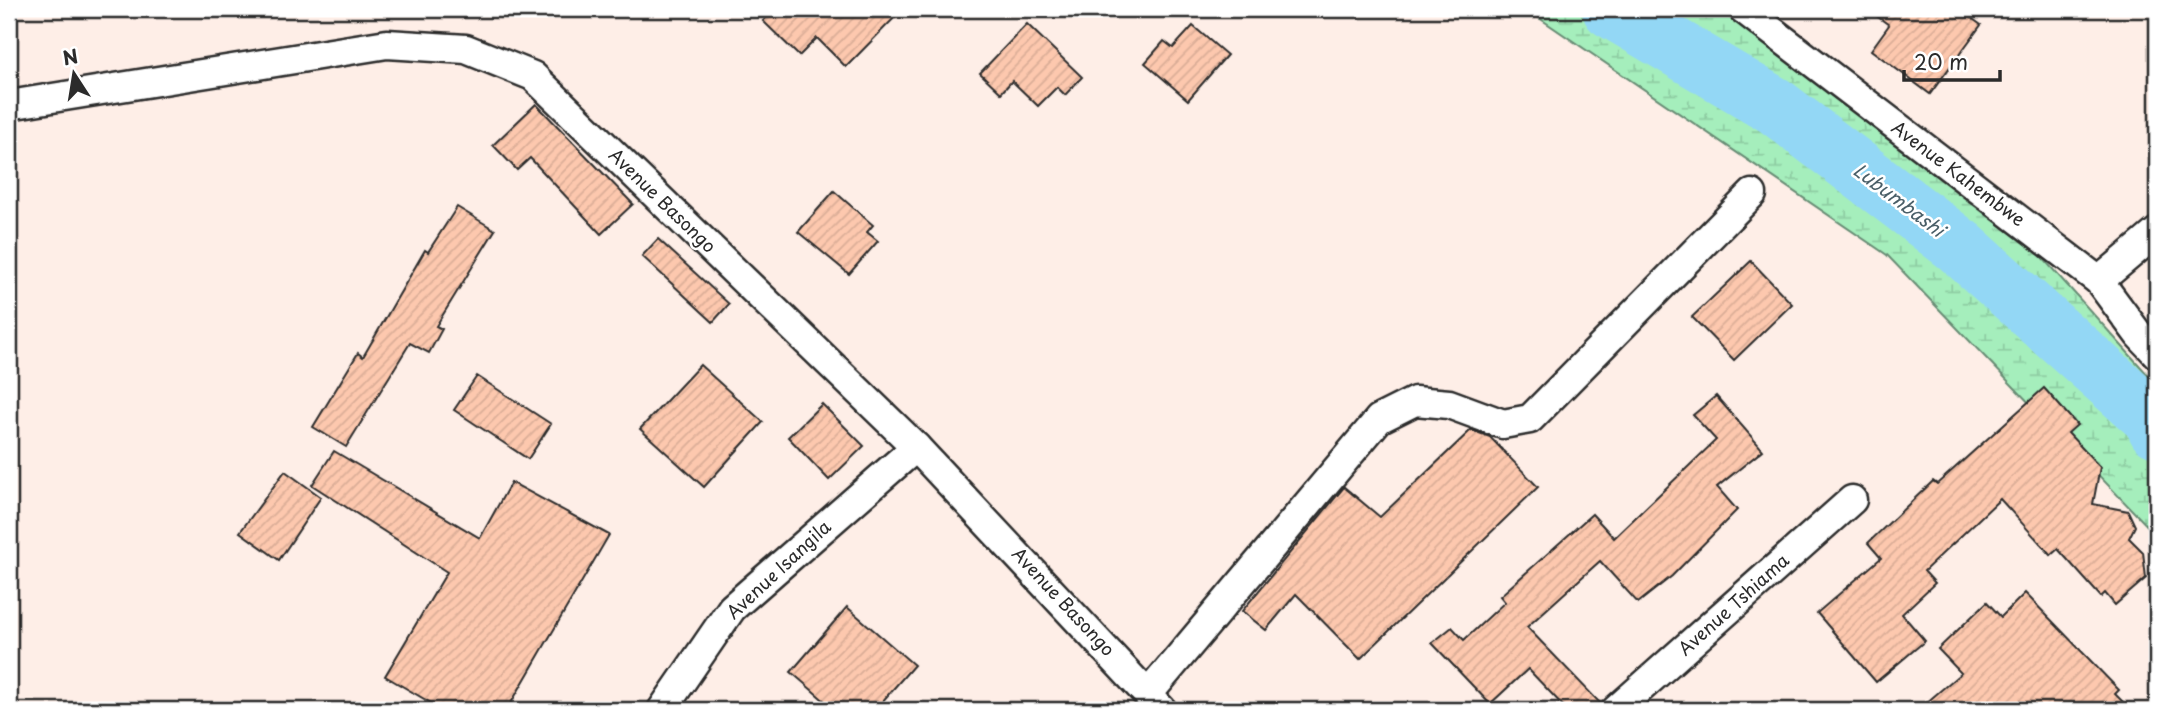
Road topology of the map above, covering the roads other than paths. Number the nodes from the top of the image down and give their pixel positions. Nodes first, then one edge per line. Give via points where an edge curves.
1 (1743, 9) edge
2 (9, 105) edge
3 (1752, 194) dead end
4 (2157, 232) edge
5 (2099, 281) junction
6 (2157, 354) edge
7 (916, 447) junction
8 (1852, 500) dead end
9 (1156, 702) edge
10 (662, 710) edge
11 (1616, 710) edge

1 - 5 street, Avenue Kahembwe
2 - 7 street, Avenue Basongo via 387,44 466,48 533,76
3 - 9 street via 1531,419 1503,424 1449,404 1415,401 1379,419
4 - 5 street
5 - 6 street, Avenue Kahembwe
7 - 9 street, Avenue Basongo
7 - 10 street, Avenue Isangila via 732,608
8 - 11 street, Avenue Tshiama

